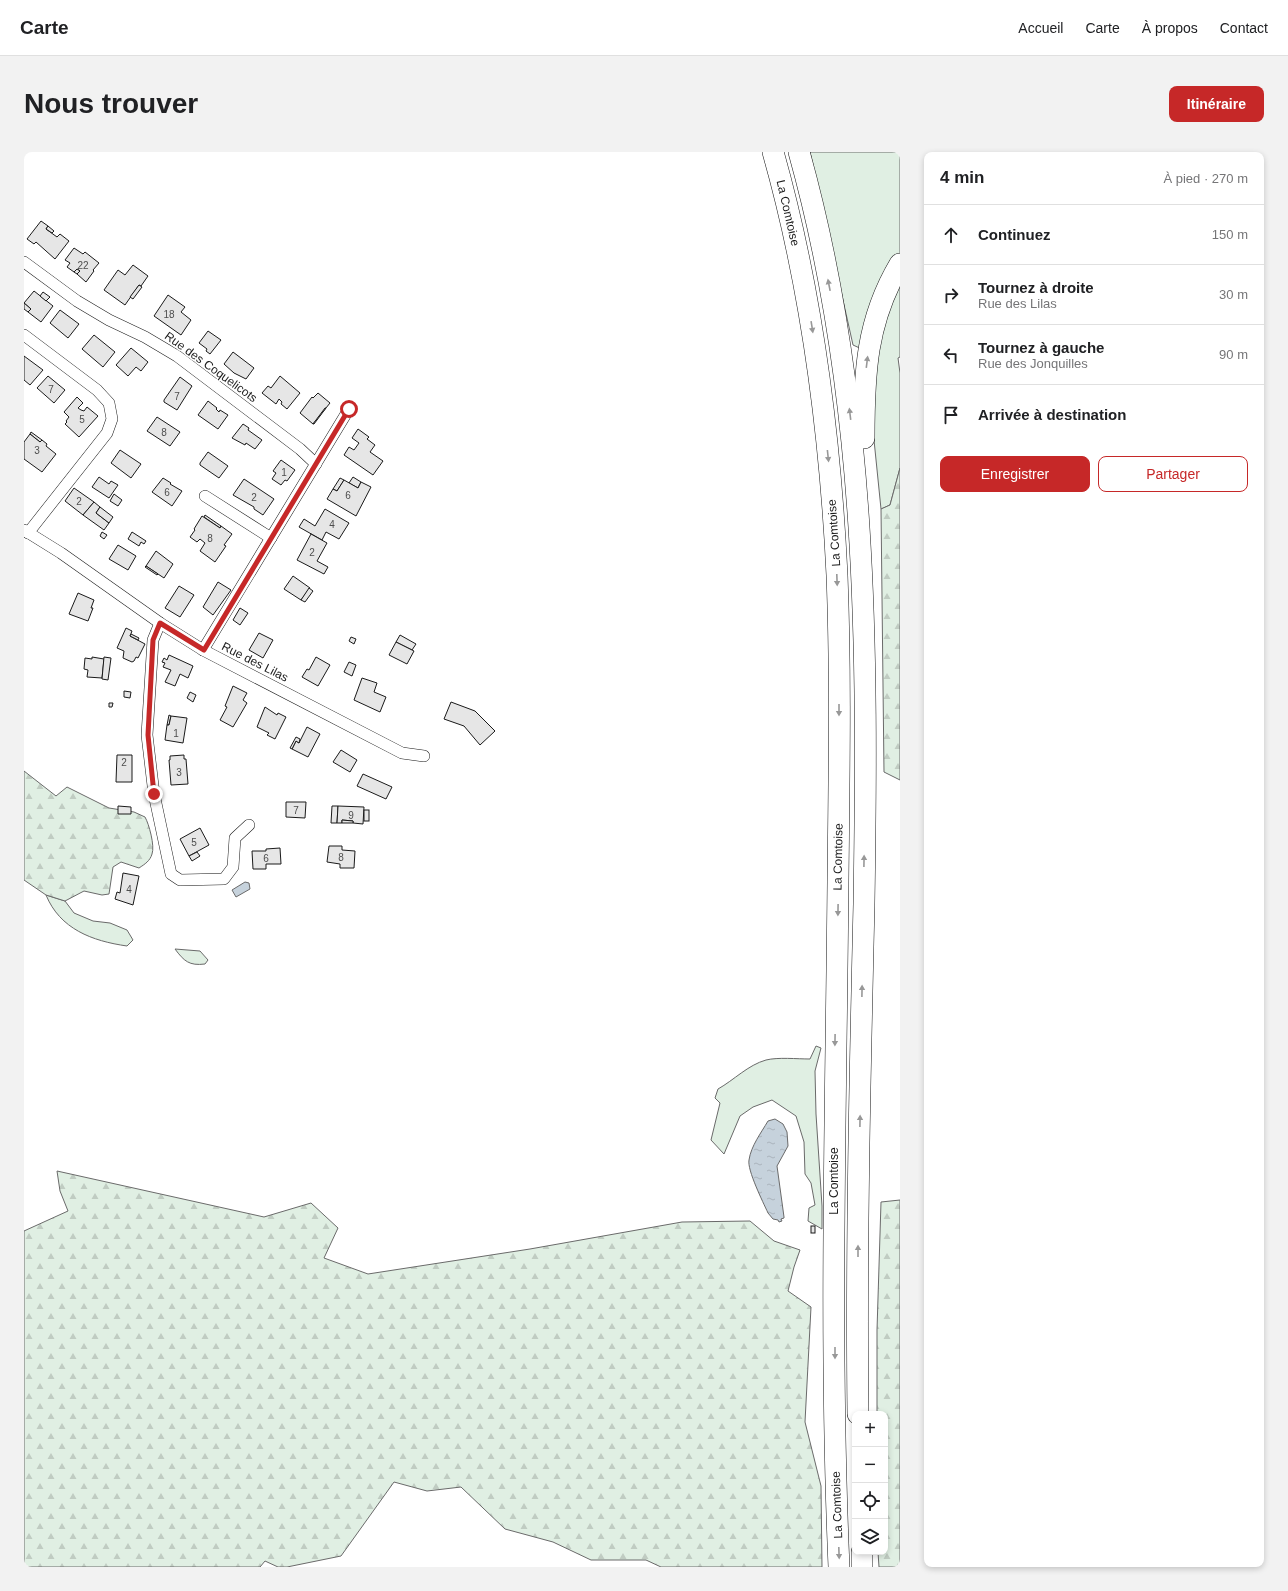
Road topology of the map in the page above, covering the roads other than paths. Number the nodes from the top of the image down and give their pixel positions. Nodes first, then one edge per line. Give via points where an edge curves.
1 (774, 152) edge
2 (799, 152) edge
3 (24, 262) edge
4 (900, 264) edge
5 (24, 335) edge
6 (349, 409) dead end
7 (316, 464) junction
8 (205, 496) dead end
9 (26, 531) edge
10 (271, 538) junction
11 (862, 550) junction
12 (160, 623) junction
13 (204, 650) junction
14 (424, 756) dead end
15 (249, 825) dead end
16 (858, 1411) edge
17 (862, 1555) edge
18 (839, 1567) edge
19 (862, 1567) edge

1 -> 18 highway, La Comtoise via 800,264 817,362 831,480 837,577 839,744 834,1314
11 -> 2 highway, La Comtoise via 844,366 814,210
3 - 7 street, Rue des Coquelicots via 77,301 177,356 300,449
11 -> 4 highway via 866,364 876,314
5 - 9 street via 97,390 109,404 112,419 107,433
6 - 7 street
7 - 10 street
8 - 10 street
9 - 12 street, Rue des Lilas
10 - 13 street
16 -> 11 highway, La Comtoise via 866,738
12 - 13 street, Rue des Lilas
12 - 15 street via 153,640 148,735 154,794 171,874 180,880 224,879 233,867 235,838
13 - 14 street, Rue des Lilas via 402,753
17 - 19 highway

